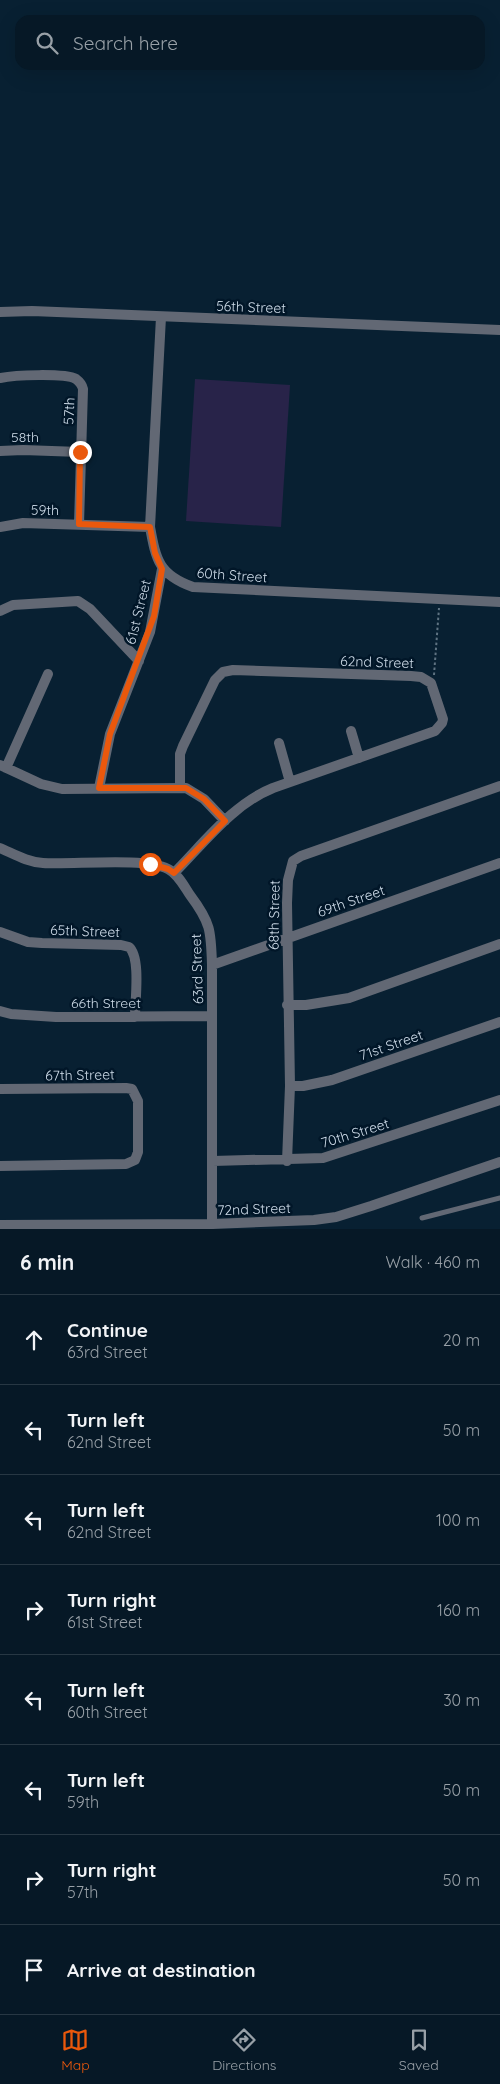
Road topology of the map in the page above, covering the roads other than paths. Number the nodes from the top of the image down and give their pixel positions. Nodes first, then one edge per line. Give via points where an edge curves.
1 (0, 312) edge
2 (161, 317) junction
3 (500, 330) edge
4 (0, 378) edge
5 (0, 451) edge
6 (80, 452) junction
7 (79, 524) junction
8 (0, 527) edge
9 (150, 527) junction
10 (162, 569) junction
11 (500, 602) edge
12 (0, 611) edge
13 (139, 660) junction
14 (48, 674) dead end
15 (351, 731) dead end
16 (279, 743) dead end
17 (359, 758) junction
18 (3, 766) edge
19 (290, 782) junction
20 (500, 786) edge
21 (180, 787) junction
22 (99, 788) junction
23 (225, 821) junction
24 (0, 848) edge
25 (500, 863) edge
26 (174, 873) junction
27 (0, 932) edge
28 (287, 939) junction
29 (500, 944) edge
30 (212, 965) junction
31 (287, 1005) junction
32 (0, 1011) edge
33 (212, 1016) junction
34 (135, 1017) junction
35 (500, 1022) edge
36 (290, 1086) junction
37 (0, 1089) edge
38 (500, 1100) edge
39 (213, 1161) junction
40 (287, 1161) junction
41 (500, 1162) edge
42 (0, 1166) edge
43 (500, 1198) edge
44 (422, 1218) dead end
45 (212, 1224) junction
46 (0, 1225) edge
47 (30, 1226) edge

1 - 2 street, 56th Street
2 - 3 street, 56th Street
2 - 9 street
4 - 6 street, 57th via 58,376 81,383
5 - 6 street, 58th
6 - 7 street, 57th
7 - 8 street, 59th via 24,523
7 - 9 street, 59th
9 - 10 street
10 - 11 street, 60th Street via 176,581 193,587
10 - 13 street, 61st Street via 154,616
12 - 13 street, 61st Street via 13,604 78,601 90,609
13 - 22 street, 61st Street via 110,734
14 - 18 street
15 - 17 street
16 - 19 street
17 - 19 street, 62nd Street
17 - 21 street, 62nd Street via 440,727 443,719 429,680 411,676 232,670 223,672 215,680 183,746
18 - 22 street via 53,787
19 - 23 street, 62nd Street via 253,797
20 - 28 street, 68th Street via 293,861 288,880
21 - 22 street
21 - 23 street via 196,792
23 - 26 street, 62nd Street
24 - 26 street via 42,863 142,864 160,866
25 - 28 street, 69th Street
26 - 30 street, 63rd Street via 205,914 210,930
27 - 34 street, 65th Street via 35,942 128,947 132,950 136,966
28 - 30 street, 69th Street
28 - 31 street, 68th Street
29 - 31 street via 349,998
30 - 33 street, 63rd Street
31 - 36 street, 68th Street
32 - 34 street, 66th Street via 41,1016
33 - 34 street, 66th Street
33 - 39 street, 63rd Street
35 - 36 street, 71st Street via 332,1080
36 - 40 street, 68th Street
37 - 42 street, 67th Street via 132,1089 138,1102 138,1152 135,1160 126,1164
38 - 40 street, 70th Street via 332,1156
39 - 40 street, 70th Street
39 - 45 street, 63rd Street
41 - 45 street, 72nd Street via 336,1217
43 - 44 lane
45 - 47 street, 72nd Street
46 - 47 street, 72nd Street

